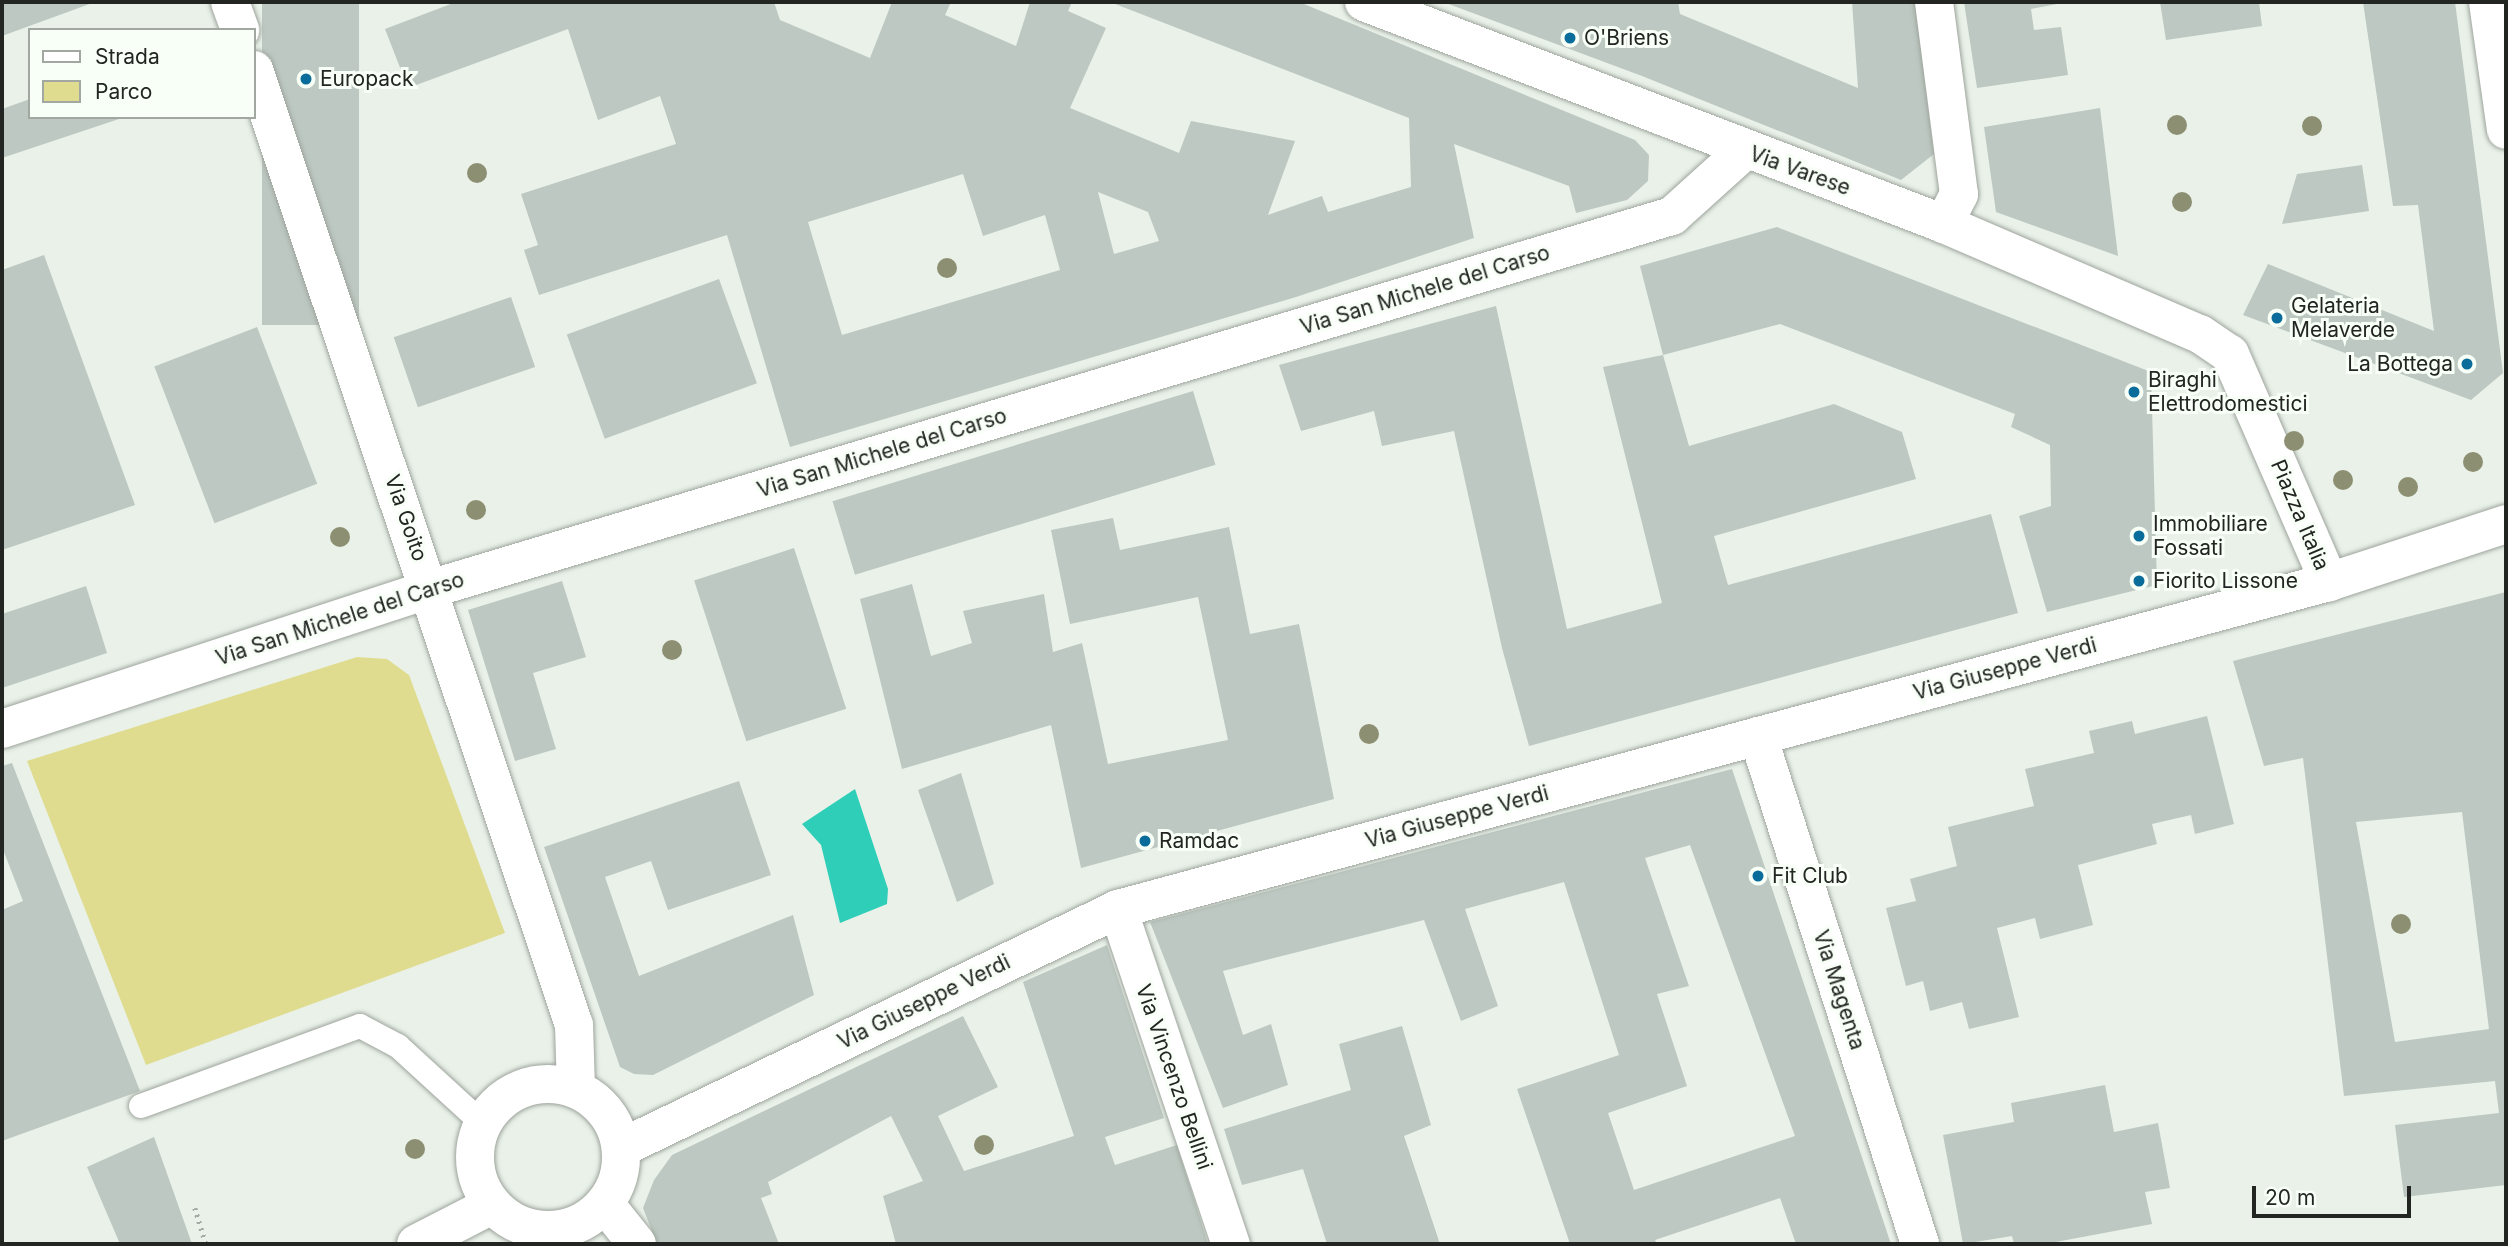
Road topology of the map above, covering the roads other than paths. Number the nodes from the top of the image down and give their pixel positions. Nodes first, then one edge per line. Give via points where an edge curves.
1 (230, 2) edge
2 (1364, 2) edge
3 (1934, 2) edge
4 (2488, 2) edge
5 (1408, 11) edge
6 (239, 28) edge
7 (256, 76) edge
8 (2502, 77) edge
9 (2506, 130) edge
10 (1745, 150) junction
11 (1944, 224) junction
12 (2230, 354) joint
13 (2506, 524) edge
14 (2329, 582) junction
15 (430, 589) junction
16 (2, 729) edge
17 (1758, 736) junction
18 (1118, 909) junction
19 (576, 1089) junction
20 (141, 1106) dead end
21 (482, 1123) junction
22 (621, 1148) junction
23 (605, 1204) junction
24 (492, 1205) junction
25 (416, 1244) edge
26 (637, 1244) edge
27 (1231, 1244) edge
28 (1920, 1244) edge

1 - 6 street
2 - 5 street, Via Varese
3 - 11 street via 1959,194
4 - 8 street
5 - 10 street, Via Varese
7 - 15 street, Via Goito
8 - 9 street
10 - 11 street, Via Varese
10 - 15 street, Via San Michele del Carso via 1672,216
11 - 12 street, Via Varese via 2200,334
12 - 14 street, Piazza Italia
13 - 14 street, Piazza Italia
14 - 17 street, Via Giuseppe Verdi
15 - 16 street, Via San Michele del Carso
15 - 19 street, Via Goito via 575,1025
17 - 18 street, Via Giuseppe Verdi
17 - 28 street, Via Magenta
18 - 22 street, Via Giuseppe Verdi
18 - 27 street, Via Vincenzo Bellini
19 - 21 street via 533,1084 495,1105
19 - 22 street via 607,1112
20 - 21 lane via 360,1026 398,1046
21 - 24 street via 475,1165 480,1187
22 - 23 street via 616,1187
23 - 24 street via 589,1218 549,1230 528,1228
23 - 26 street
24 - 25 street

